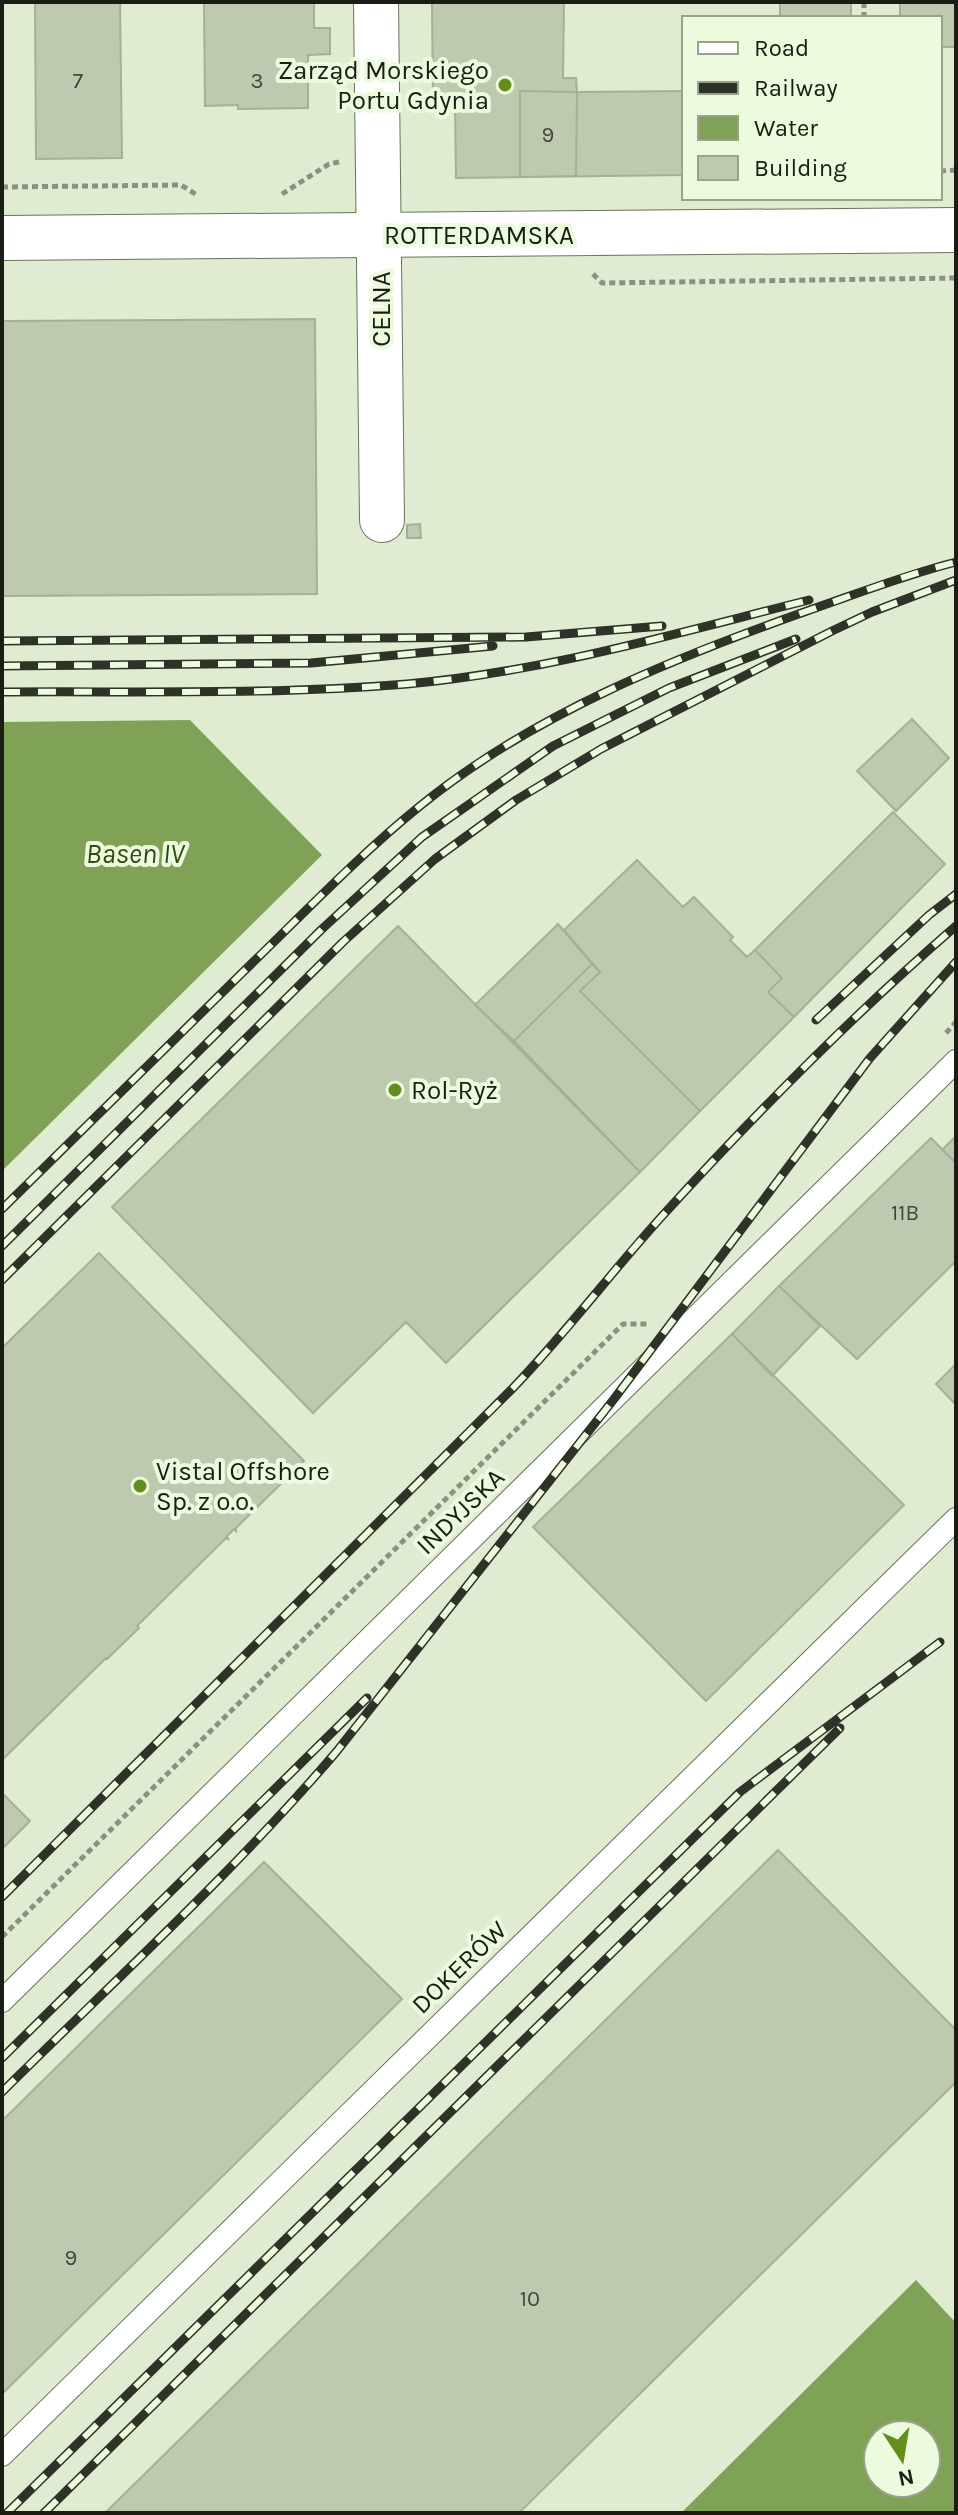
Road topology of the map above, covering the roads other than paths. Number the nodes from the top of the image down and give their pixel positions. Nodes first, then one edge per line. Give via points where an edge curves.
1 (376, 2) edge
2 (956, 230) edge
3 (380, 235) junction
4 (2, 238) edge
5 (382, 520) dead end
6 (956, 1061) edge
7 (956, 1519) edge
8 (2, 2001) edge
9 (2, 2455) edge

1 - 3 street, CELNA
2 - 3 street, ROTTERDAMSKA
3 - 4 street, ROTTERDAMSKA
3 - 5 street, CELNA
6 - 8 lane, INDYJSKA
7 - 9 lane, DOKERÓW

